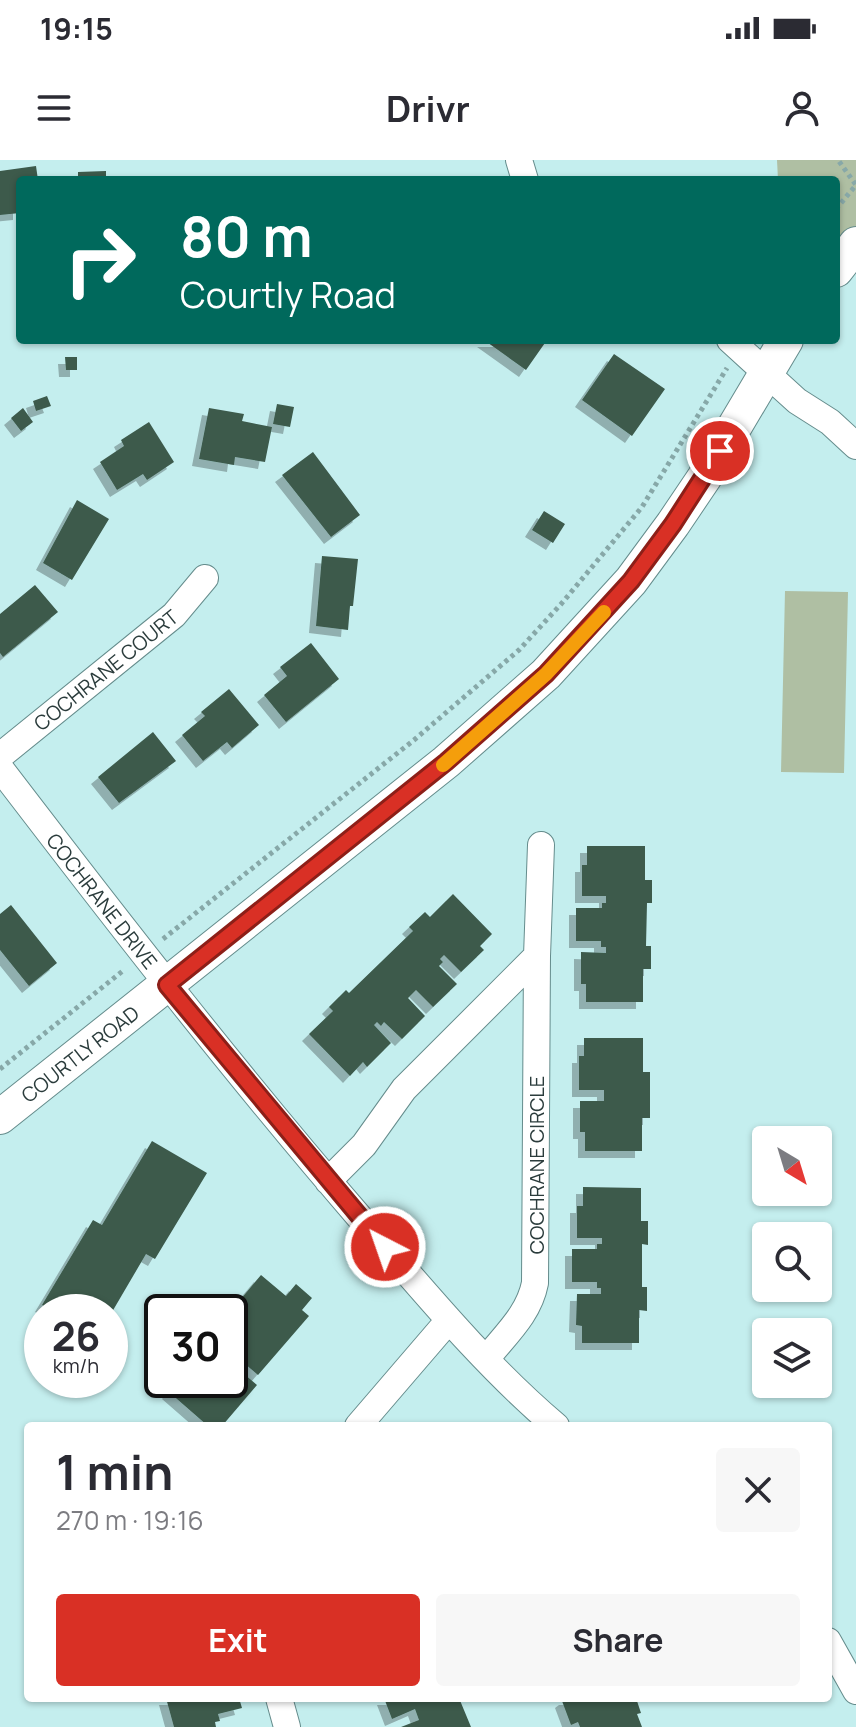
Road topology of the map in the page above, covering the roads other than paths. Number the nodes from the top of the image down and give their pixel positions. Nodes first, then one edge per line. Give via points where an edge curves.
1 (856, 244) edge
2 (840, 265) edge
3 (736, 344) edge
4 (784, 344) edge
5 (767, 373) junction
6 (856, 446) edge
7 (205, 578) dead end
8 (0, 756) edge
9 (0, 768) edge
10 (541, 845) dead end
11 (537, 956) junction
12 (167, 985) junction
13 (0, 1117) edge
14 (328, 1181) junction
15 (449, 1320) junction
16 (487, 1358) junction
17 (361, 1422) edge
18 (551, 1422) edge
19 (832, 1648) edge
20 (856, 1691) edge
21 (280, 1702) edge
22 (287, 1727) edge

1 - 2 street
3 - 5 street
4 - 5 street, COURTLY ROAD
5 - 6 street
5 - 12 street, COURTLY ROAD via 673,524 631,581 546,674 446,762
7 - 8 street, COCHRANE COURT via 174,615
9 - 12 street, COCHRANE DRIVE
10 - 11 street, COCHRANE CIRCLE
11 - 14 street via 404,1089 364,1145
11 - 16 street, COCHRANE CIRCLE via 535,1283 524,1313
12 - 13 street, COURTLY ROAD
12 - 14 street, COCHRANE DRIVE
14 - 15 street, COCHRANE DRIVE
15 - 16 street, COCHRANE DRIVE
15 - 17 street
16 - 18 street, COCHRANE DRIVE
19 - 20 street
21 - 22 street

